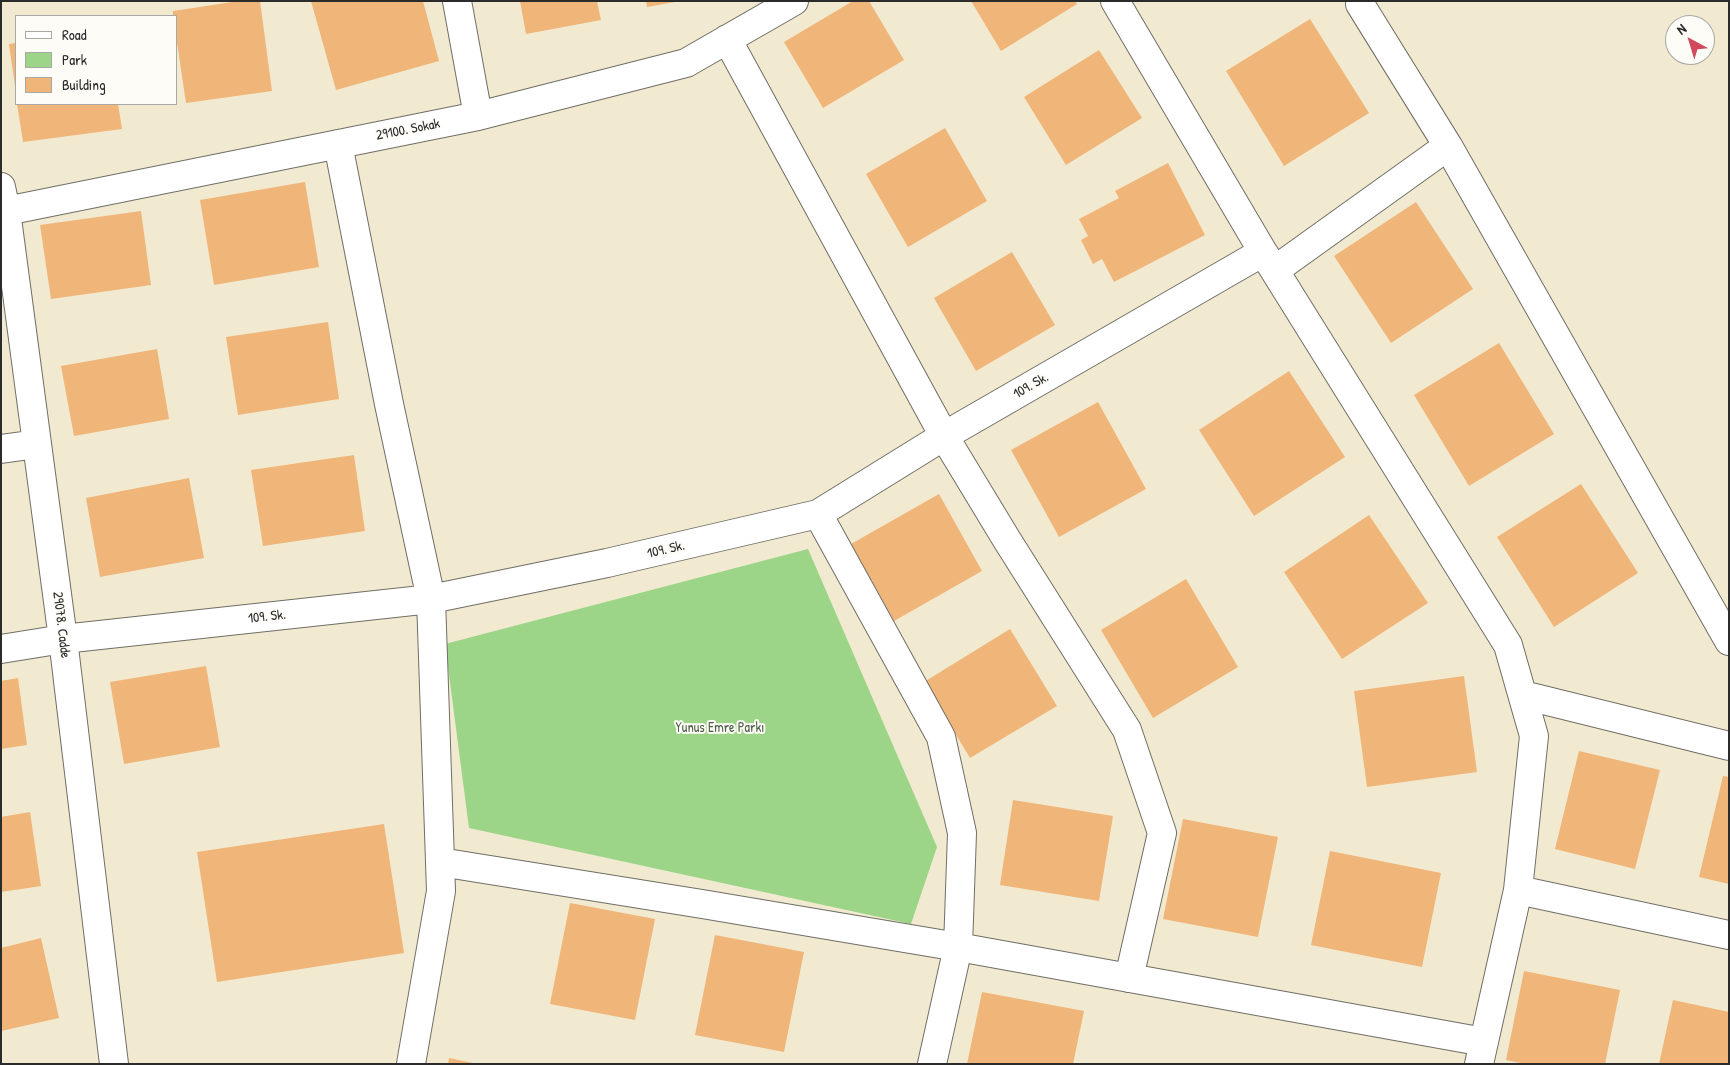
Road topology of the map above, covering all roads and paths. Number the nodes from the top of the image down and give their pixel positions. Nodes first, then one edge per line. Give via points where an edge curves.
1 (457, 1) edge
2 (794, 1) edge
3 (1115, 1) edge
4 (1360, 2) edge
5 (727, 39) junction
6 (478, 116) junction
7 (338, 144) junction
8 (1448, 146) junction
9 (4, 199) edge
10 (1269, 261) junction
11 (944, 436) junction
12 (37, 444) junction
13 (1, 449) edge
14 (818, 514) junction
15 (431, 599) junction
16 (63, 639) junction
17 (1729, 642) edge
18 (1, 649) edge
19 (1523, 696) junction
20 (1729, 746) edge
21 (440, 862) junction
22 (1518, 890) junction
23 (1729, 935) edge
24 (958, 947) junction
25 (1129, 978) junction
26 (1481, 1053) edge
27 (114, 1064) edge
28 (410, 1064) edge
29 (932, 1064) edge

1 - 6 street
2 - 5 street, 29100. Sokak
3 - 10 street
4 - 8 street
5 - 6 street, 29100. Sokak via 686,63
5 - 11 street
6 - 7 street, 29100. Sokak
7 - 9 street, 29100. Sokak
7 - 15 street
8 - 10 street, 109. Sk.
8 - 17 street
9 - 12 street, 29078. Cadde
10 - 11 street, 109. Sk.
10 - 19 street via 1508,645
11 - 14 street, 109. Sk.
11 - 25 street via 1128,730 1162,833
12 - 13 street
12 - 16 street, 29078. Cadde
14 - 15 street, 109. Sk. via 607,564
14 - 24 street via 941,737 962,833
15 - 16 street, 109. Sk.
15 - 21 street
16 - 18 street, 109. Sk.
16 - 27 street, 29078. Cadde
19 - 20 street
19 - 22 street via 1534,736
21 - 24 street
21 - 28 street via 442,891
22 - 23 street
22 - 26 street
24 - 25 street
24 - 29 street
25 - 26 street

